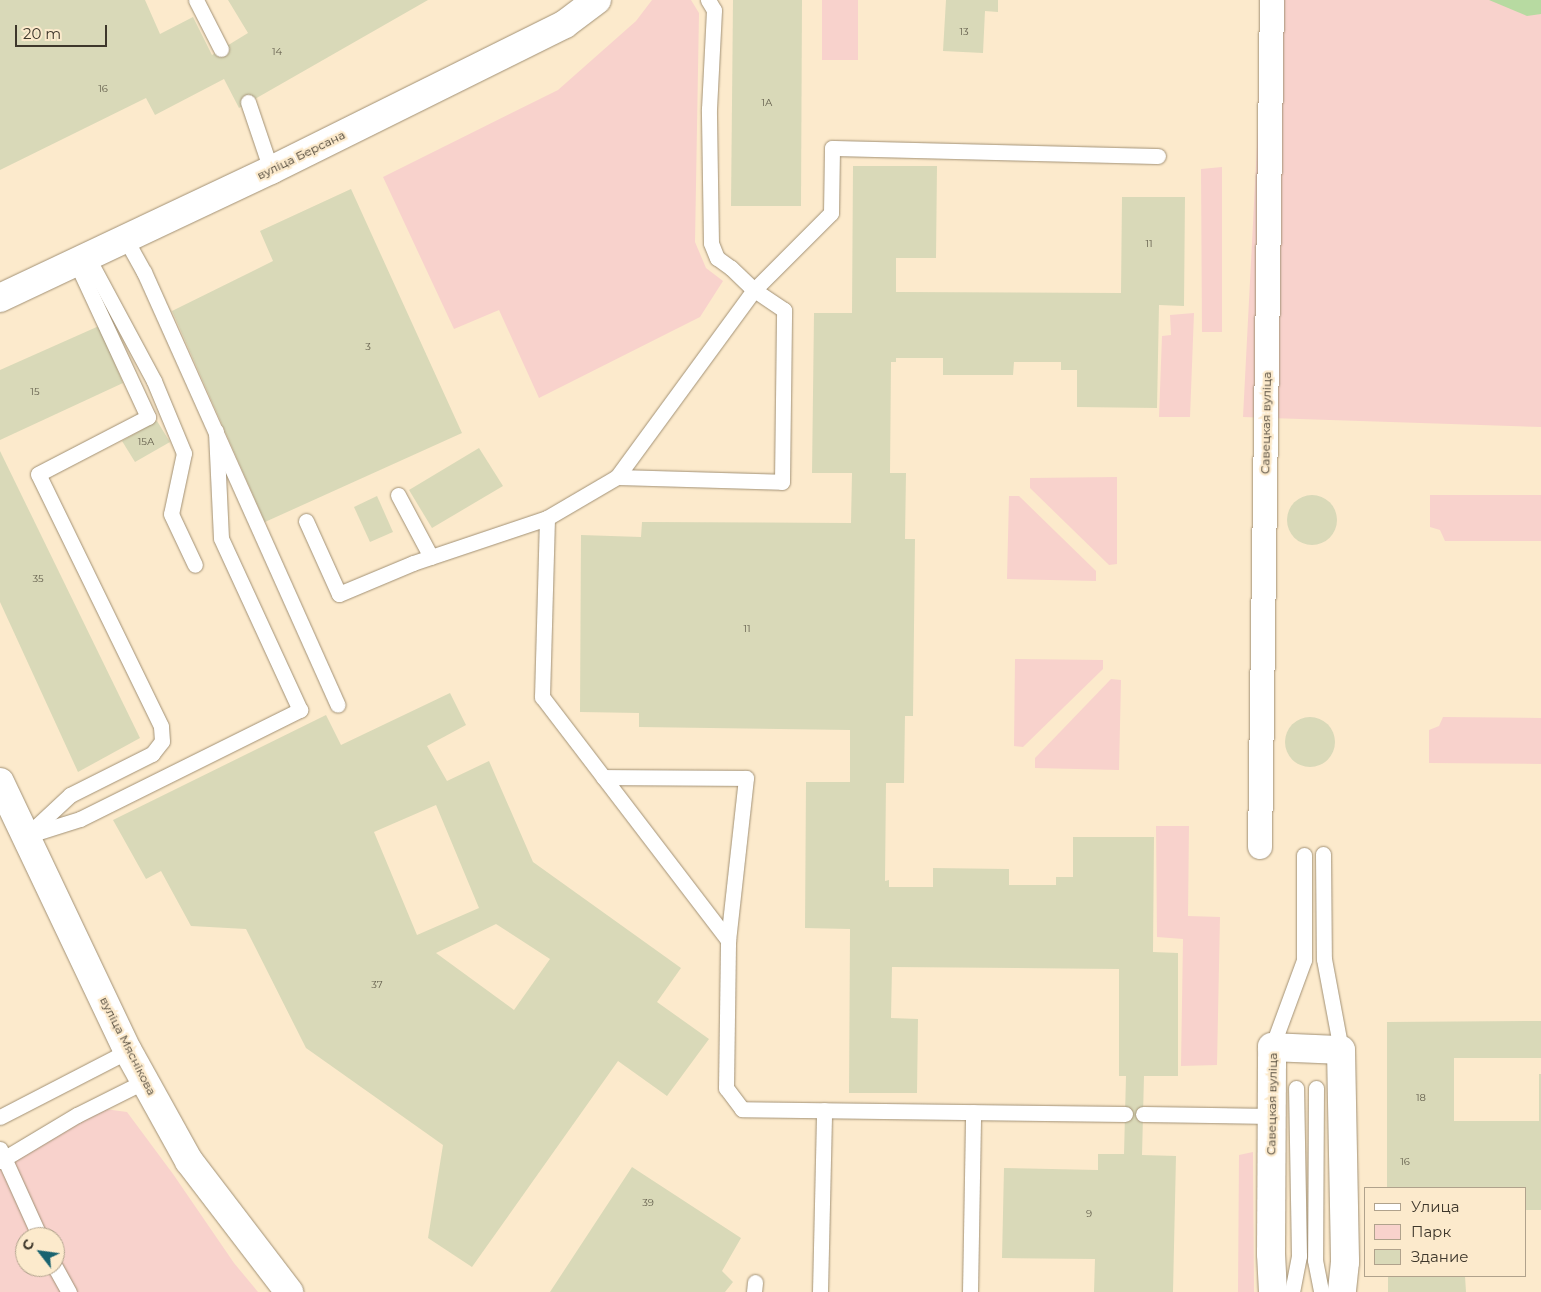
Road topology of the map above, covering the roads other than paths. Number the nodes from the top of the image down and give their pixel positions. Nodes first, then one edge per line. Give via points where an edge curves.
1 (196, 0) edge
2 (597, 0) edge
3 (708, 0) edge
4 (1272, 0) edge
5 (221, 49) dead end
6 (248, 102) dead end
7 (1158, 156) dead end
8 (271, 170) junction
9 (125, 238) junction
10 (81, 259) junction
11 (754, 290) junction
12 (0, 298) edge
13 (216, 431) junction
14 (617, 477) junction
15 (398, 495) dead end
16 (547, 518) junction
17 (306, 521) dead end
18 (431, 557) junction
19 (195, 565) dead end
20 (338, 705) dead end
21 (603, 777) junction
22 (3, 797) edge
23 (25, 836) junction
24 (1260, 847) dead end
25 (1323, 854) dead end
26 (1304, 855) dead end
27 (728, 940) junction
28 (1272, 1047) junction
29 (1341, 1050) junction
30 (128, 1051) junction
31 (145, 1081) junction
32 (1296, 1088) dead end
33 (1316, 1088) dead end
34 (824, 1110) junction
35 (973, 1112) junction
36 (1125, 1114) dead end
37 (1142, 1114) dead end
38 (1272, 1116) junction
39 (0, 1117) edge
40 (1, 1157) edge
41 (35, 1227) edge
42 (61, 1277) edge
43 (69, 1292) edge
44 (289, 1292) edge
45 (820, 1292) edge
46 (970, 1292) edge
47 (1273, 1292) edge
48 (1292, 1292) edge
49 (1320, 1292) edge
50 (1342, 1292) edge

1 - 5 lane
2 - 8 street, вуліца Берсана via 565,24
3 - 11 lane via 714,10 709,109 711,243 717,258
4 - 24 street, Савецкая вуліца
6 - 8 lane
7 - 11 lane via 832,148 831,213
8 - 9 street, вуліца Берсана
9 - 10 street, вуліца Берсана
9 - 13 lane via 144,272
10 - 12 street, вуліца Берсана
10 - 19 lane via 154,381 184,453 171,514
10 - 23 lane via 148,417 38,474 161,726 162,741 152,754 70,795
11 - 14 lane
11 - 14 lane via 784,310 782,482
13 - 20 lane
13 - 23 lane via 220,538 300,710 80,819
14 - 16 lane
15 - 18 lane
16 - 18 lane
16 - 21 lane via 542,697
17 - 18 lane via 339,594
21 - 27 lane
21 - 27 lane via 746,778
22 - 23 street, вуліца Мяснікова
23 - 30 street, вуліца Мяснікова
25 - 29 lane via 1324,960
26 - 28 lane via 1304,960
27 - 34 lane via 726,1088 742,1109
28 - 29 street, Савецкая вуліца
28 - 38 street, Савецкая вуліца
29 - 50 street via 1345,1262
30 - 31 street, вуліца Мяснікова
30 - 39 lane
31 - 40 lane
31 - 44 street, вуліца Мяснікова via 189,1161
32 - 48 lane via 1299,1256
33 - 49 lane via 1316,1260
34 - 35 lane
34 - 45 lane
35 - 36 lane
35 - 46 lane
37 - 38 lane
38 - 47 street, Савецкая вуліца
40 - 41 lane
42 - 43 lane

